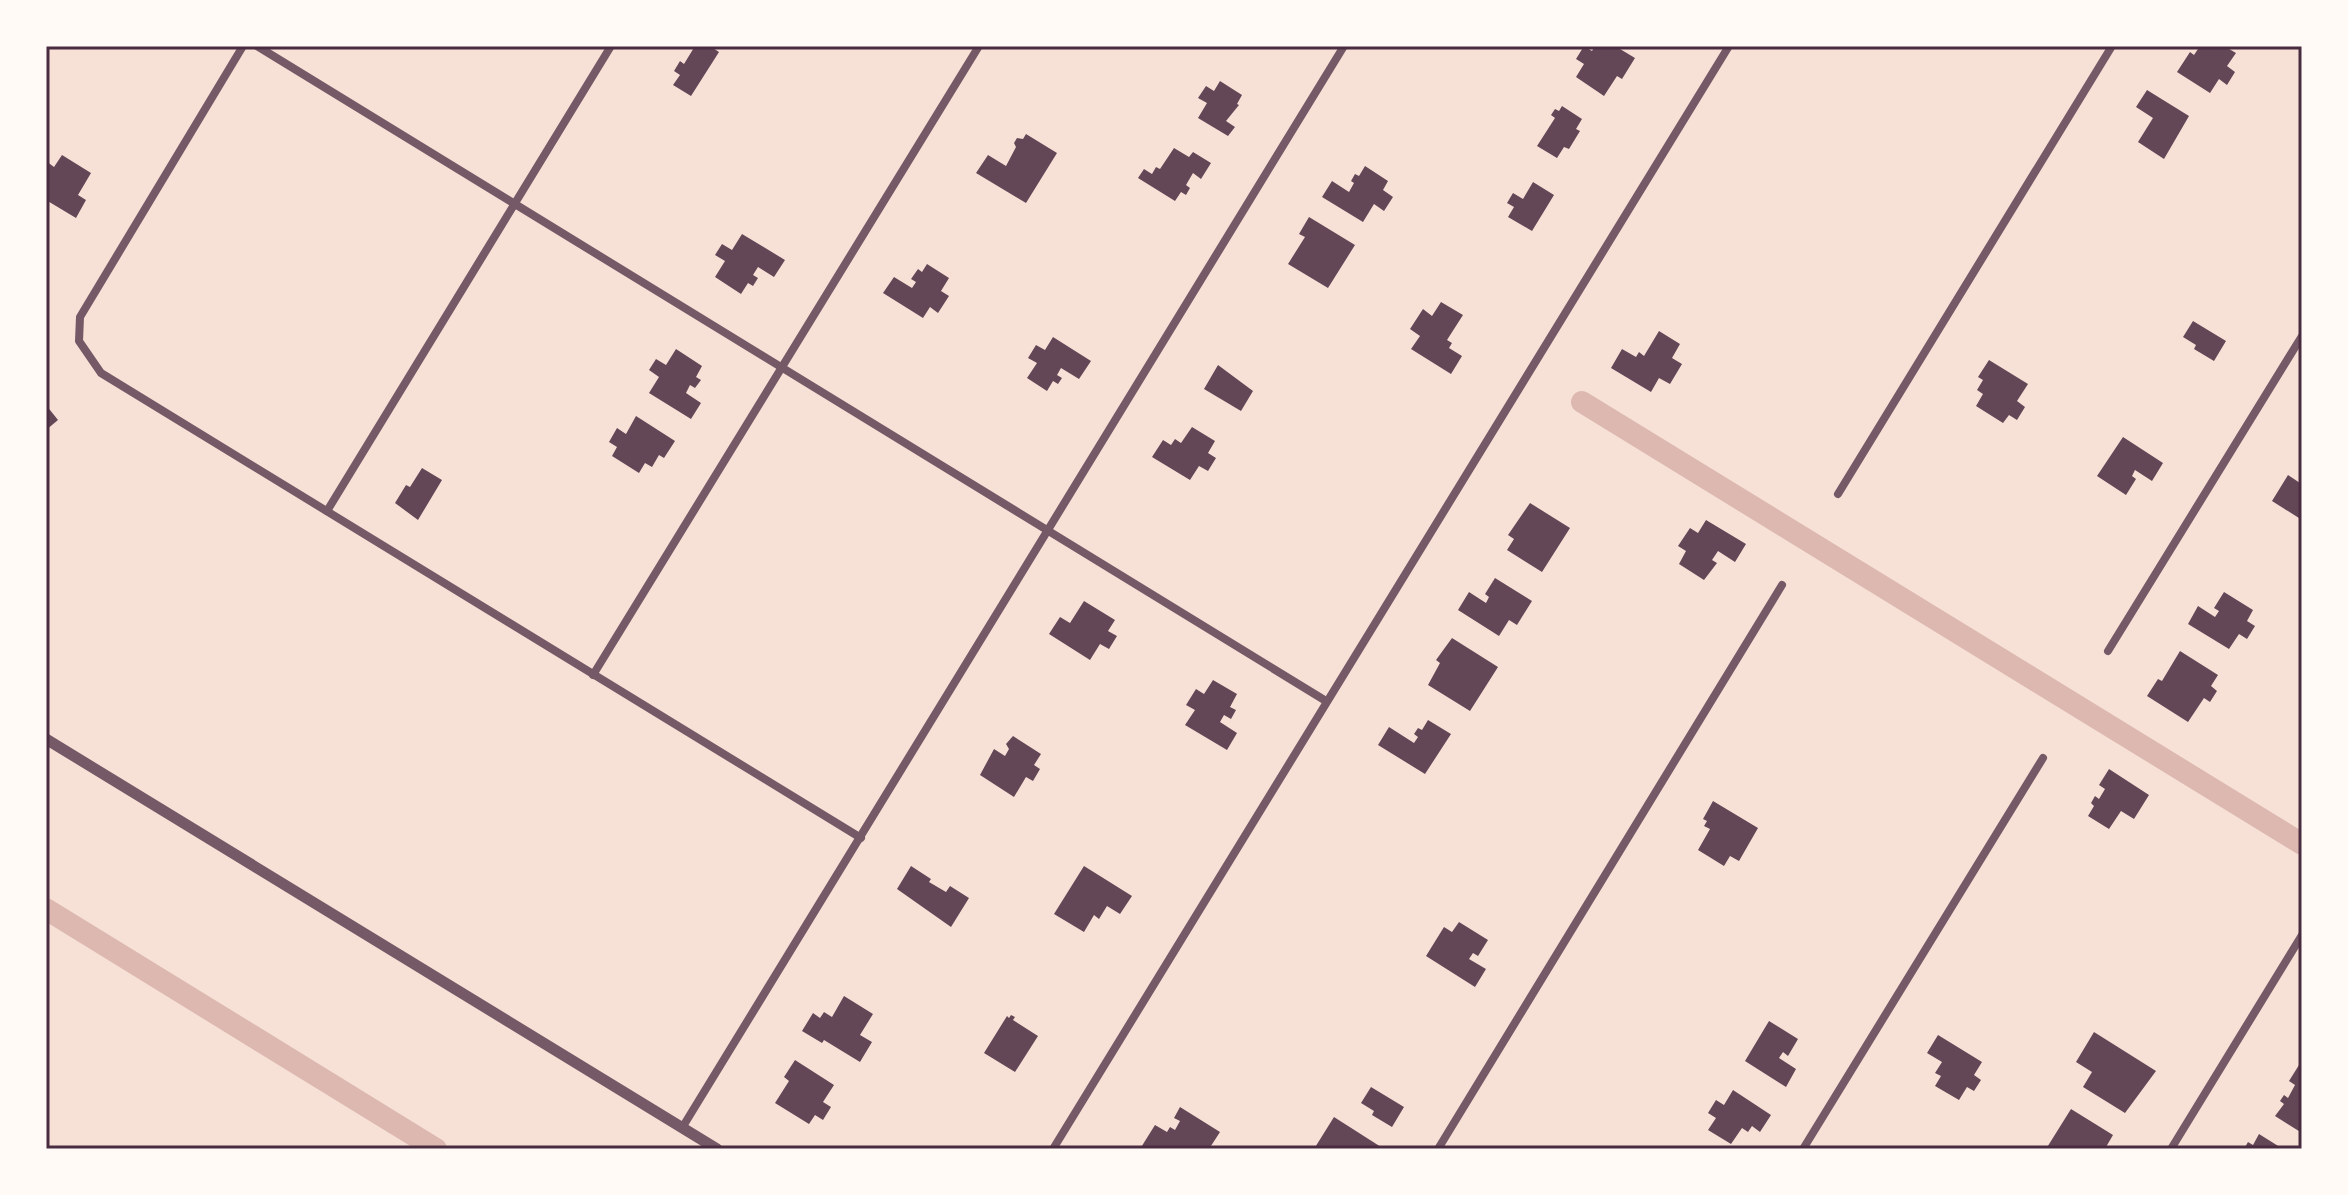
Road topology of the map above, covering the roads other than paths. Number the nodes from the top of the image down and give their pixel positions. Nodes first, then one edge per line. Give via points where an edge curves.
1 (243, 46) edge
2 (257, 46) edge
3 (611, 46) edge
4 (979, 46) edge
5 (1344, 46) edge
6 (1729, 46) edge
7 (2112, 46) edge
8 (515, 204) junction
9 (2302, 336) edge
10 (782, 367) junction
11 (1838, 494) dead end
12 (327, 511) junction
13 (1048, 531) junction
14 (1782, 585) dead end
15 (2108, 651) dead end
16 (593, 675) junction
17 (1326, 701) junction
18 (46, 739) edge
19 (2043, 758) dead end
20 (861, 838) junction
21 (2302, 935) edge
22 (682, 1128) junction
23 (717, 1149) edge
24 (1053, 1149) edge
25 (1438, 1149) edge
26 (1803, 1149) edge
27 (2171, 1149) edge

1 - 12 street via 80,317 79,341 101,373
2 - 8 street
3 - 8 street
4 - 10 street
5 - 13 street
6 - 17 street
7 - 11 street
8 - 10 street
8 - 12 street
9 - 15 street
10 - 13 street
10 - 16 street
12 - 16 street
13 - 17 street
13 - 20 street
14 - 25 street
16 - 20 street
17 - 24 street
18 - 22 street
19 - 26 street
20 - 22 street
21 - 27 street
22 - 23 street

